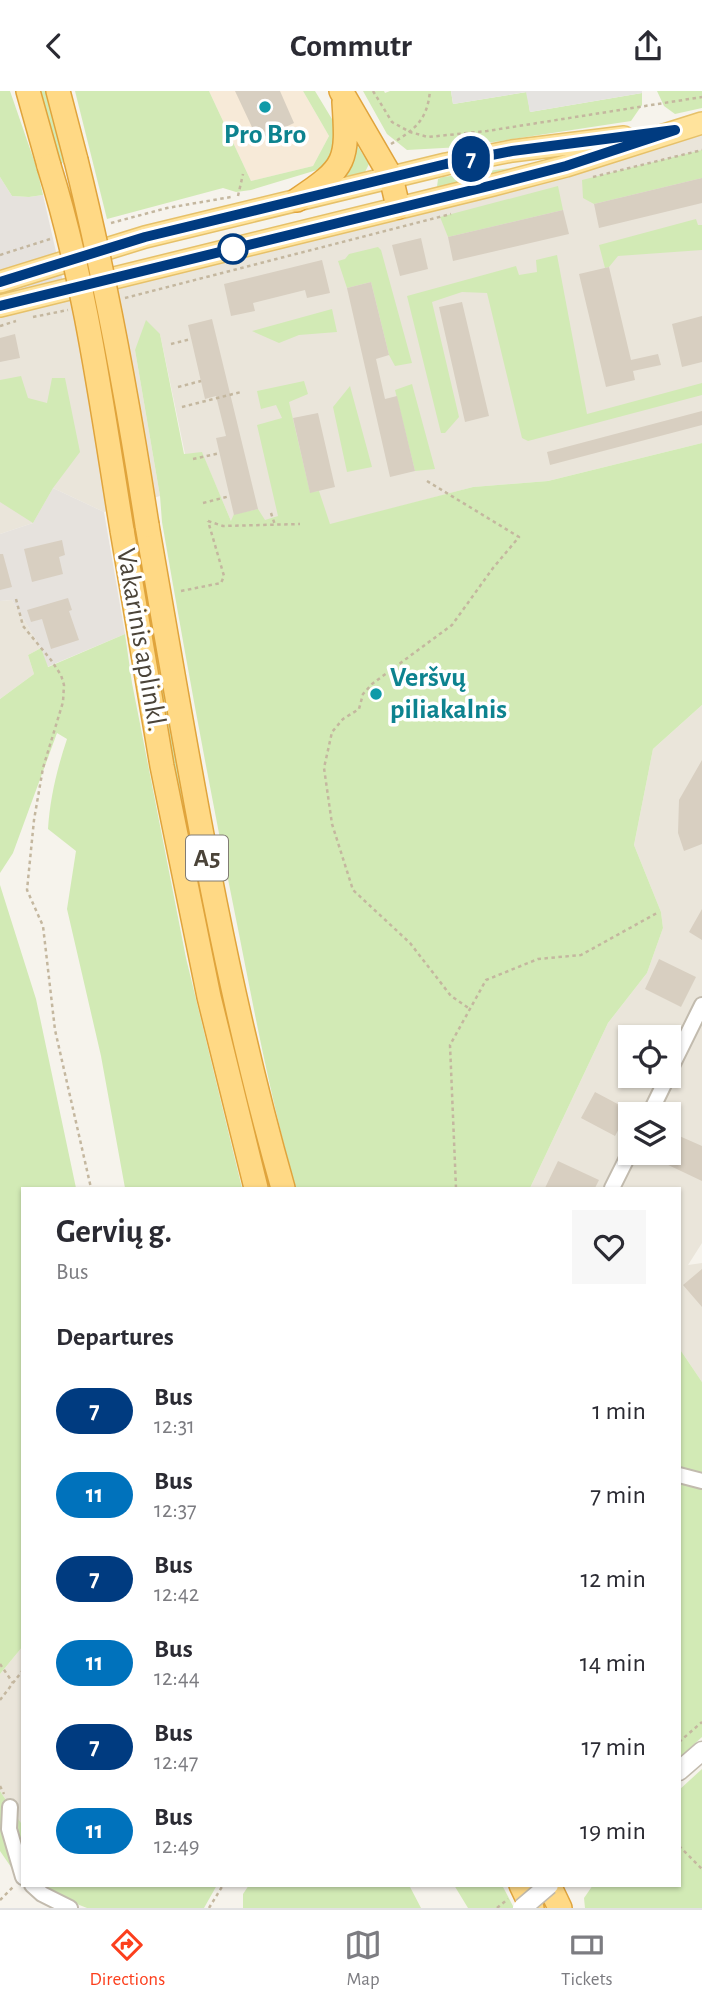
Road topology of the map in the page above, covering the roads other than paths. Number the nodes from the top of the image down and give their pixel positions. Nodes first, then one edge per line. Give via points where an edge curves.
1 (28, 91) edge
2 (58, 91) edge
3 (342, 93) edge
4 (702, 123) edge
5 (675, 130) junction
6 (391, 177) junction
7 (297, 200) junction
8 (398, 207) junction
9 (0, 282) edge
10 (0, 306) edge
11 (702, 1005) edge
12 (681, 1048) edge
13 (624, 1165) edge
14 (256, 1187) edge
15 (283, 1187) edge
16 (612, 1187) edge
17 (681, 1476) edge
18 (702, 1481) edge
19 (702, 1751) edge
20 (681, 1769) edge
21 (10, 1807) dead end
22 (21, 1870) edge
23 (34, 1887) edge
24 (522, 1887) edge
25 (547, 1887) edge
26 (550, 1887) edge
27 (70, 1908) edge
28 (522, 1908) edge
29 (532, 1908) edge
30 (560, 1908) edge

1 - 14 highway, Vakarinis aplinkl. / A5, bridge via 65,216 162,766 212,1011
2 - 15 highway, Vakarinis aplinkl. / A5, bridge via 90,219 130,420 232,985
3 - 6 highway
3 - 7 highway via 346,150 340,166
4 - 5 main road
5 - 6 main road via 512,151
5 - 8 main road via 566,166
6 - 7 main road
6 - 8 highway
7 - 9 main road via 145,237
8 - 10 main road via 359,228
11 - 12 street
13 - 16 street
17 - 18 street
19 - 20 street
21 - 22 street via 9,1829
23 - 27 street
24 - 29 highway
25 - 28 street, bridge
26 - 30 highway

